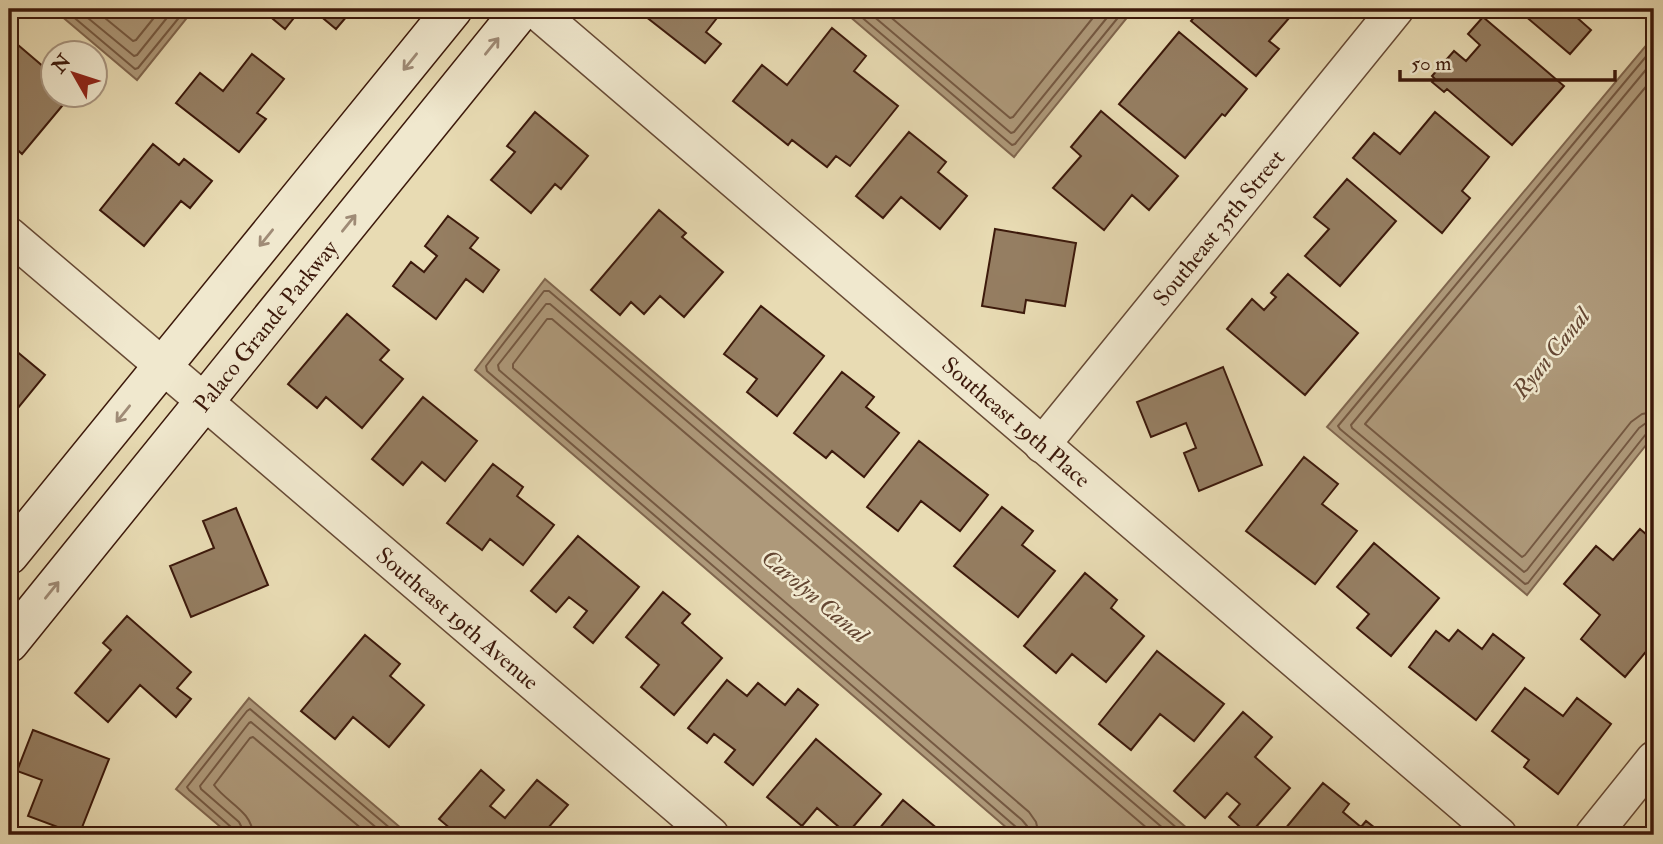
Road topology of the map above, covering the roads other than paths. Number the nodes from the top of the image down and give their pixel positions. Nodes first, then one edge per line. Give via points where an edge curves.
1 (453, 9) edge
2 (522, 9) edge
3 (534, 9) edge
4 (1396, 9) edge
5 (9, 235) edge
6 (162, 366) junction
7 (204, 401) junction
8 (1042, 445) junction
9 (9, 555) edge
10 (9, 643) edge
11 (1654, 760) edge
12 (711, 835) edge
13 (1499, 835) edge
14 (1593, 835) edge

1 -> 6 street
7 -> 2 street, Palaco Grande Parkway
3 - 8 street, Southeast 19th Place
4 - 8 street, Southeast 35th Street
5 - 6 street
6 - 7 street, Southeast 19th Avenue
6 -> 9 street
10 -> 7 street, Palaco Grande Parkway
7 - 12 street, Southeast 19th Avenue
8 - 13 street, Southeast 19th Place
11 - 14 street

